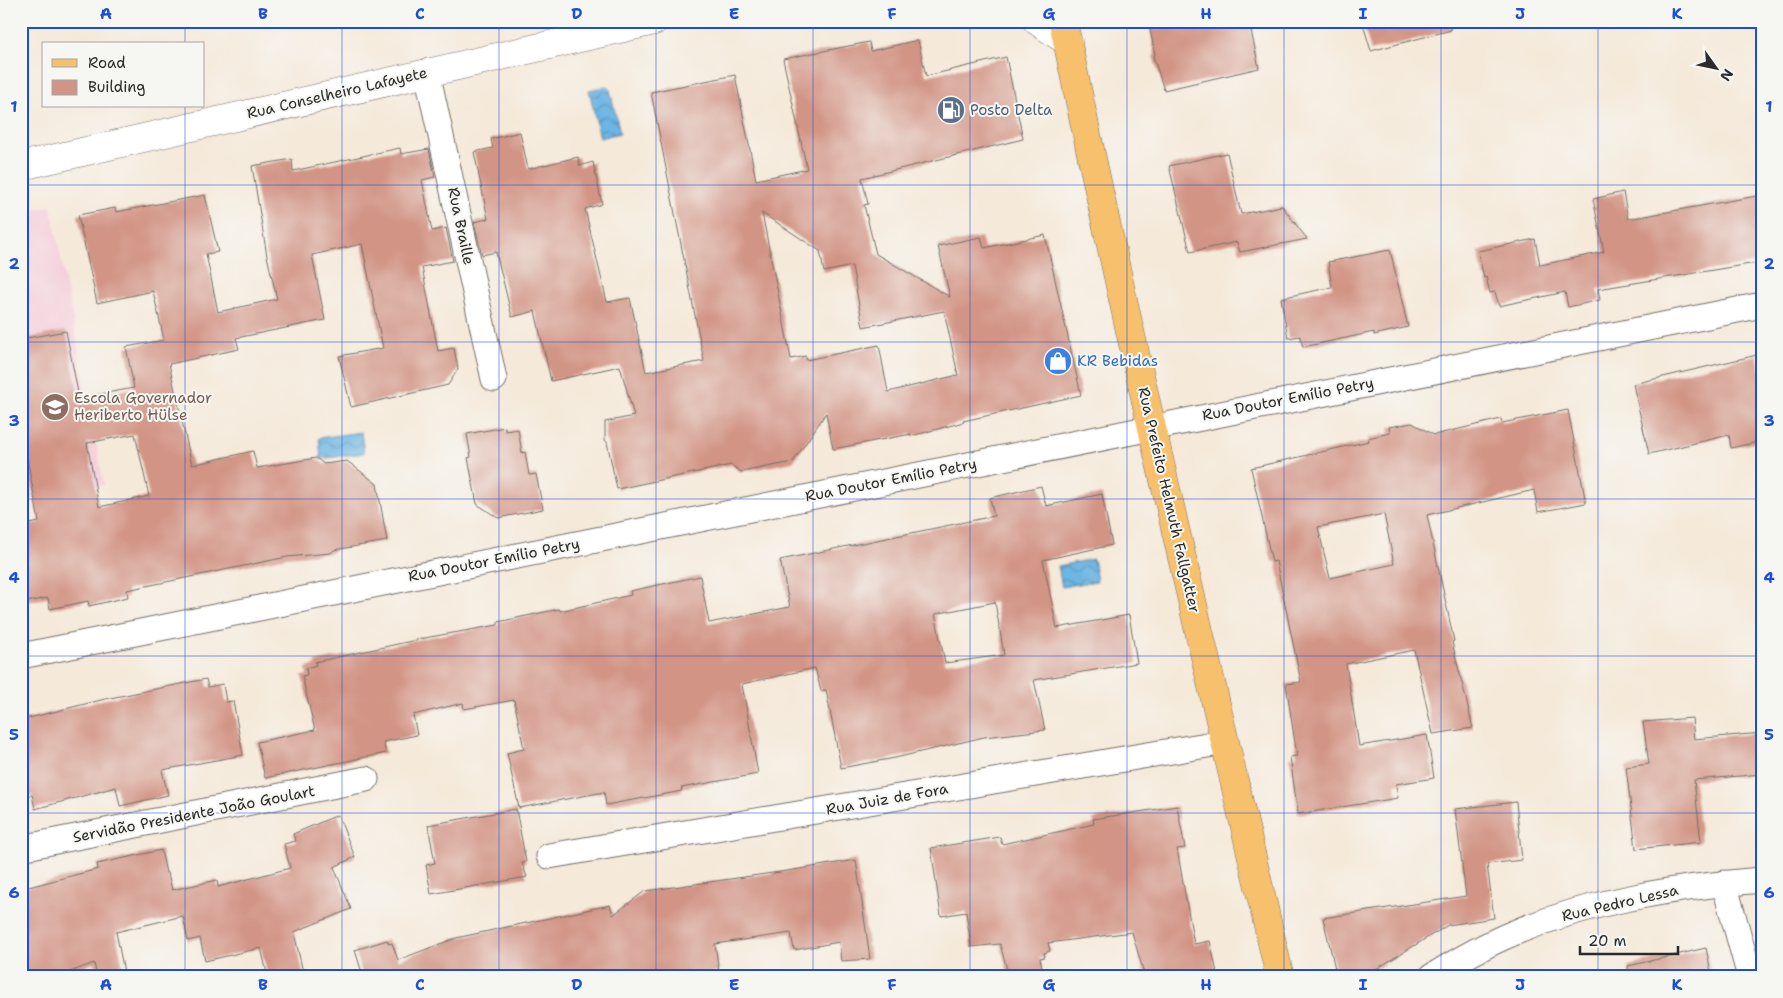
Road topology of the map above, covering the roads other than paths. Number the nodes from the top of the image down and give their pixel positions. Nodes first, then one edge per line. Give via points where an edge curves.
1 (654, 21) edge
2 (1037, 21) edge
3 (1066, 31) edge
4 (427, 72) junction
5 (21, 166) edge
6 (1762, 305) edge
7 (494, 379) dead end
8 (1152, 427) junction
9 (21, 656) edge
10 (1225, 742) junction
11 (366, 779) dead end
12 (21, 848) edge
13 (549, 856) dead end
14 (1762, 880) edge
15 (1724, 883) junction
16 (1280, 977) edge
17 (1431, 977) edge
18 (1750, 977) edge

1 - 4 street, Rua Conselheiro Lafayete
2 - 3 street
3 - 8 main road, Rua Prefeito Helmuth Fallgatter
4 - 5 street, Rua Conselheiro Lafayete
4 - 7 street, Rua Braille
6 - 8 street, Rua Doutor Emílio Petry
8 - 9 street, Rua Doutor Emílio Petry
8 - 10 main road, Rua Prefeito Helmuth Fallgatter
10 - 13 street, Rua Juiz de Fora
10 - 16 main road, Rua Prefeito Helmuth Fallgatter
11 - 12 street, Servidão Presidente João Goulart
14 - 15 street, Rua Pedro Lessa
15 - 17 street, Rua Pedro Lessa via 1657,892 1563,915 1515,932
15 - 18 street

